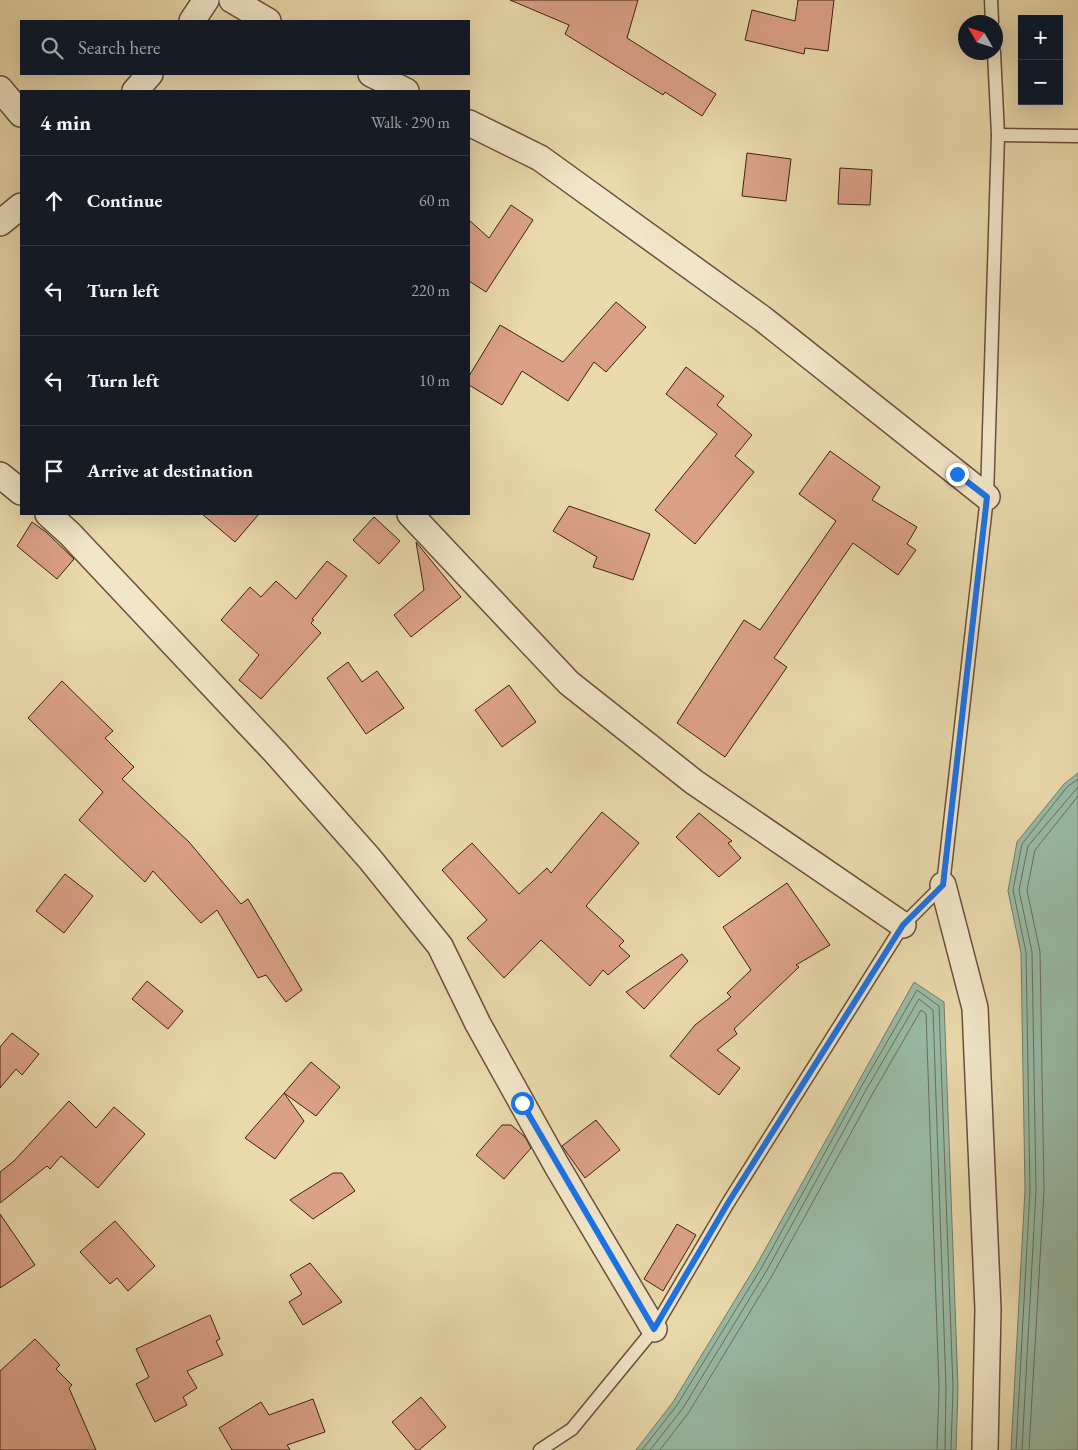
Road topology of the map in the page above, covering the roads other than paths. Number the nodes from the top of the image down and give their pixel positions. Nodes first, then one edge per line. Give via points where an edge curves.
1 (206, 0) edge
2 (232, 0) edge
3 (991, 0) edge
4 (992, 15) edge
5 (193, 20) edge
6 (266, 20) edge
7 (994, 60) edge
8 (149, 75) edge
9 (373, 75) edge
10 (0, 89) edge
11 (136, 90) edge
12 (404, 90) edge
13 (20, 113) edge
14 (470, 123) edge
15 (998, 135) junction
16 (1078, 136) edge
17 (20, 207) edge
18 (0, 223) edge
19 (0, 475) edge
20 (20, 491) edge
21 (987, 497) junction
22 (49, 515) edge
23 (411, 515) edge
24 (943, 885) junction
25 (903, 925) junction
26 (654, 1329) junction
27 (540, 1450) edge
28 (984, 1450) edge

1 - 5 street
2 - 6 street
3 - 4 lane
7 - 15 lane
8 - 11 street
9 - 12 street
10 - 13 street
14 - 21 street via 540,158 763,319
15 - 16 lane
15 - 21 lane
17 - 18 street
19 - 20 street
21 - 24 lane
22 - 26 street via 276,753 440,946 478,1024 557,1166
23 - 25 street via 569,683 694,782
24 - 25 lane
24 - 28 street via 975,1008 988,1309
25 - 26 lane via 738,1187
26 - 27 lane via 572,1429

